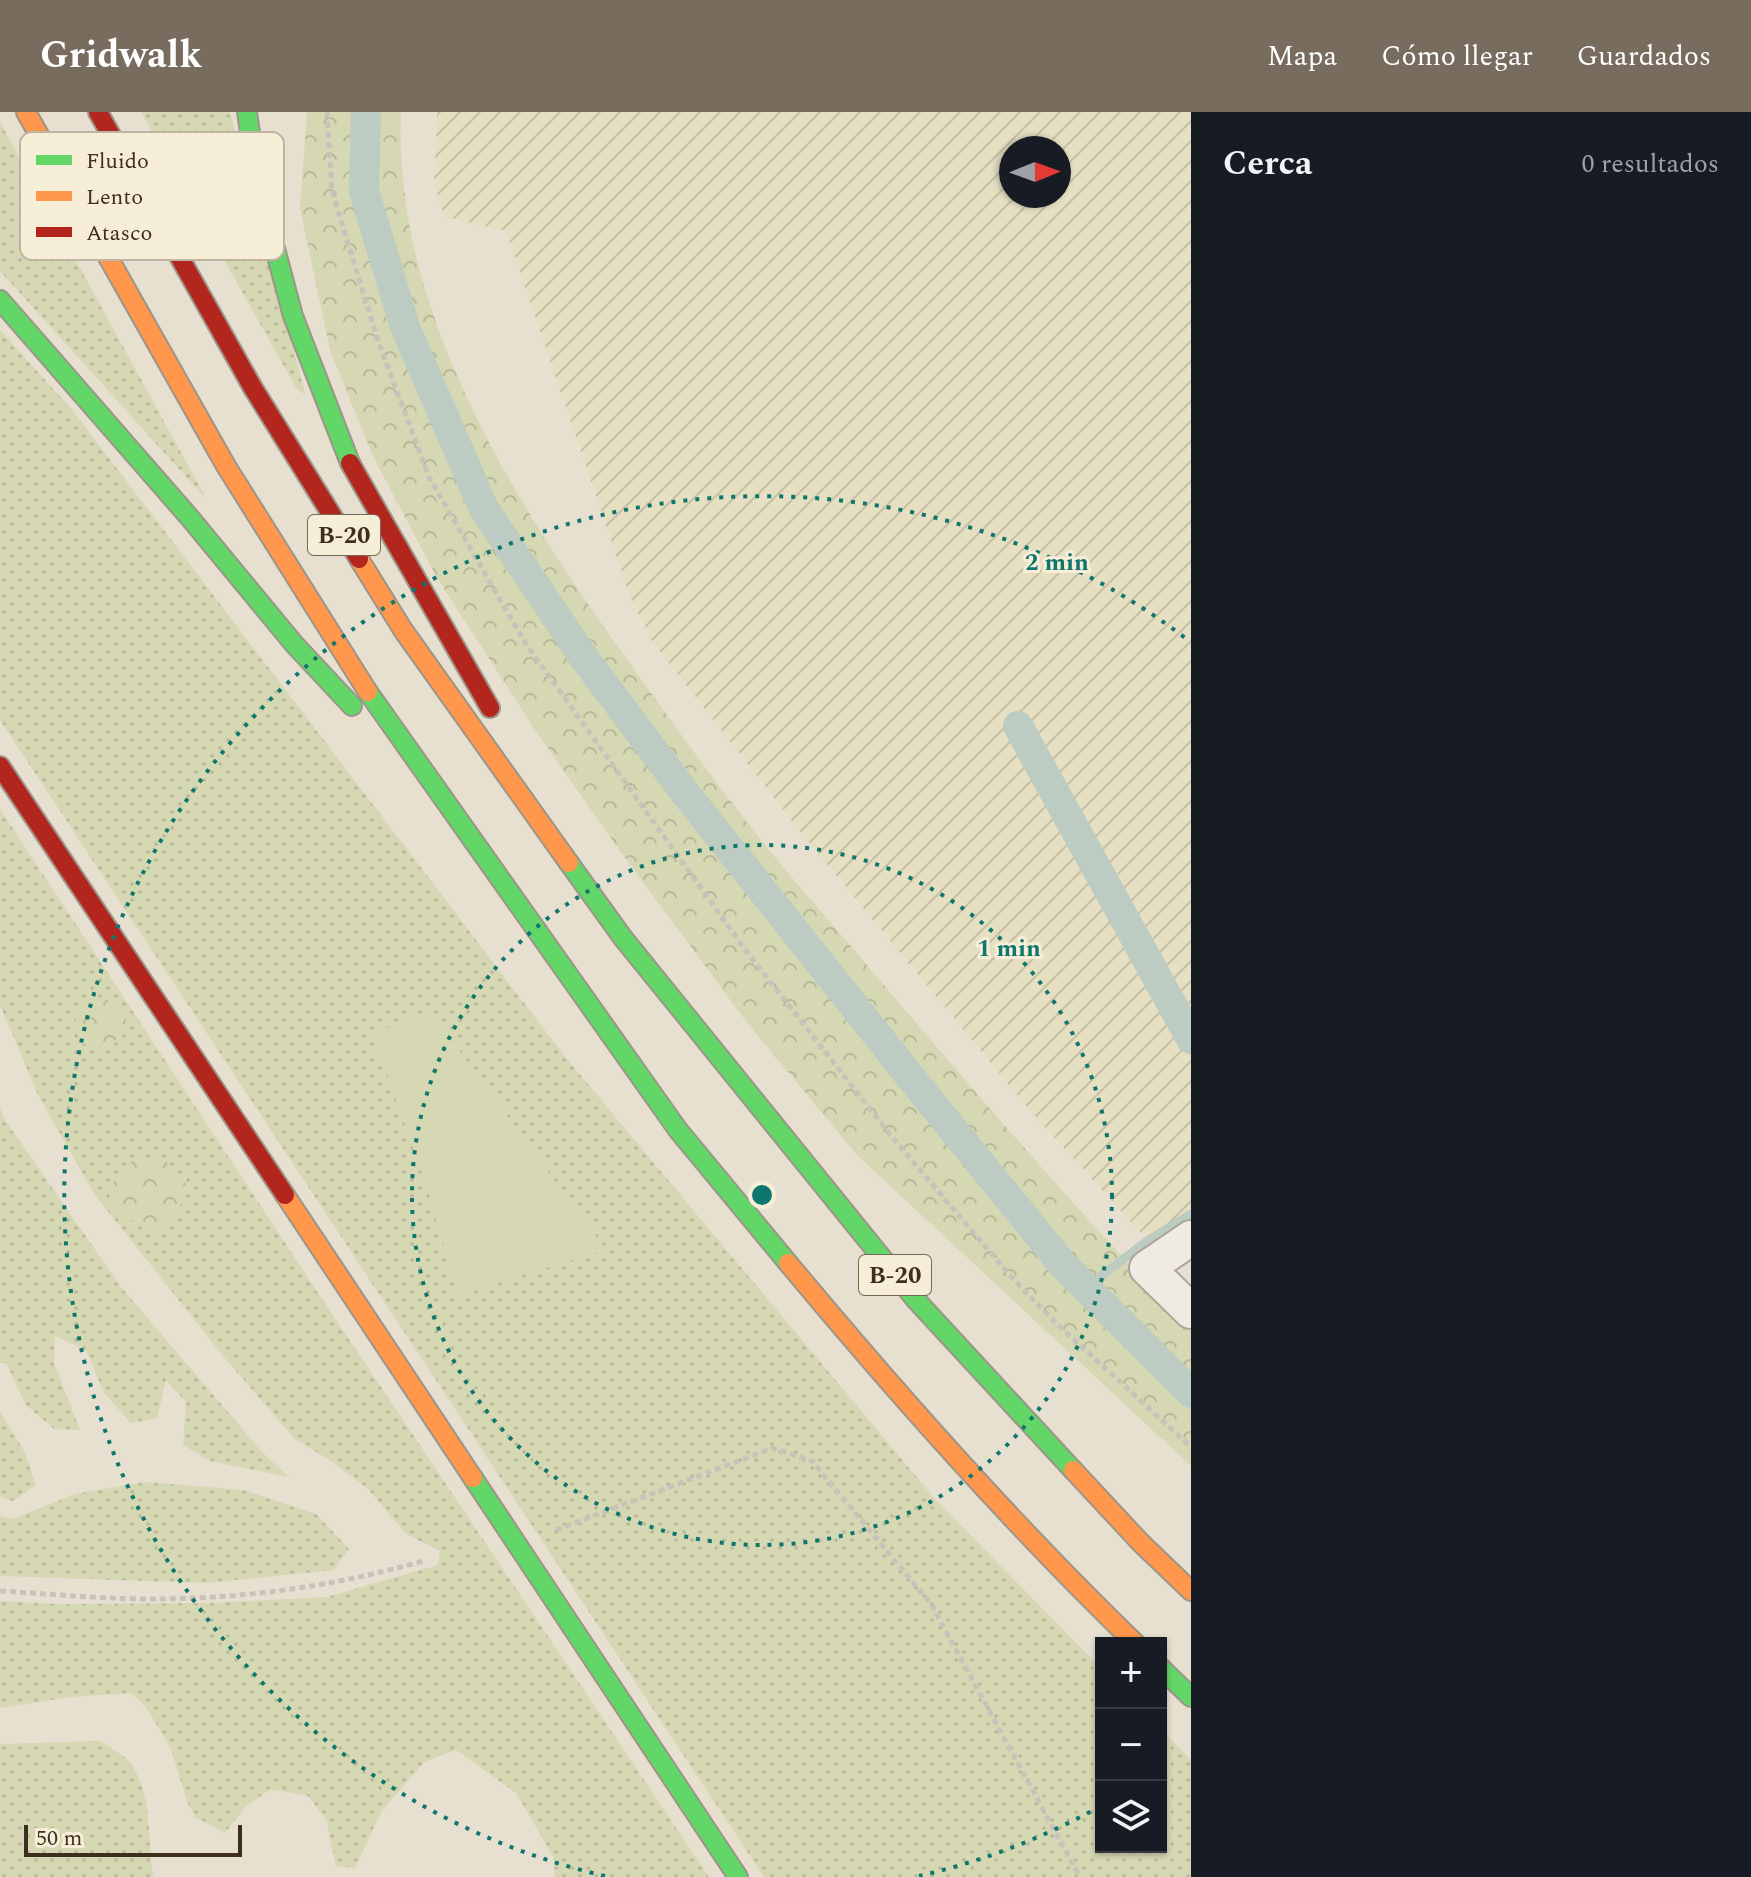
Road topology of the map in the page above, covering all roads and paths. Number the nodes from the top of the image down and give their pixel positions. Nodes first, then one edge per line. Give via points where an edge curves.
1 (26, 112) edge
2 (98, 112) edge
3 (247, 112) edge
4 (327, 112) edge
5 (37, 132) edge
6 (109, 132) edge
7 (250, 132) edge
8 (110, 260) edge
9 (181, 260) edge
10 (278, 260) edge
11 (0, 300) edge
12 (496, 719) dead end
13 (0, 766) edge
14 (420, 768) junction
15 (528, 774) dead end
16 (623, 938) junction
17 (1191, 1238) edge
18 (1191, 1311) edge
19 (1191, 1447) edge
20 (556, 1530) dead end
21 (423, 1561) dead end
22 (0, 1591) edge
23 (1191, 1591) edge
24 (1129, 1637) edge
25 (1167, 1674) edge
26 (1191, 1697) edge
27 (738, 1877) edge
28 (1080, 1877) edge

1 - 5 main road, B-20
2 - 6 main road, B-20
3 - 7 main road
4 - 19 path via 332,191 382,352 429,477 524,641 746,951 901,1149 1014,1280
8 - 14 main road, B-20 via 226,466 350,667
9 - 16 main road, B-20 via 253,388 403,630
10 - 12 main road via 293,316 354,473
11 - 14 main road via 294,644
13 - 27 main road
14 - 24 main road, B-20 via 678,1130 858,1347 1071,1581
15 - 16 main road
16 - 23 main road, B-20 via 916,1300
17 - 18 street via 1147,1268
20 - 28 path via 773,1448 812,1461 931,1604
21 - 22 path via 361,1578 261,1594 153,1599
25 - 26 main road

